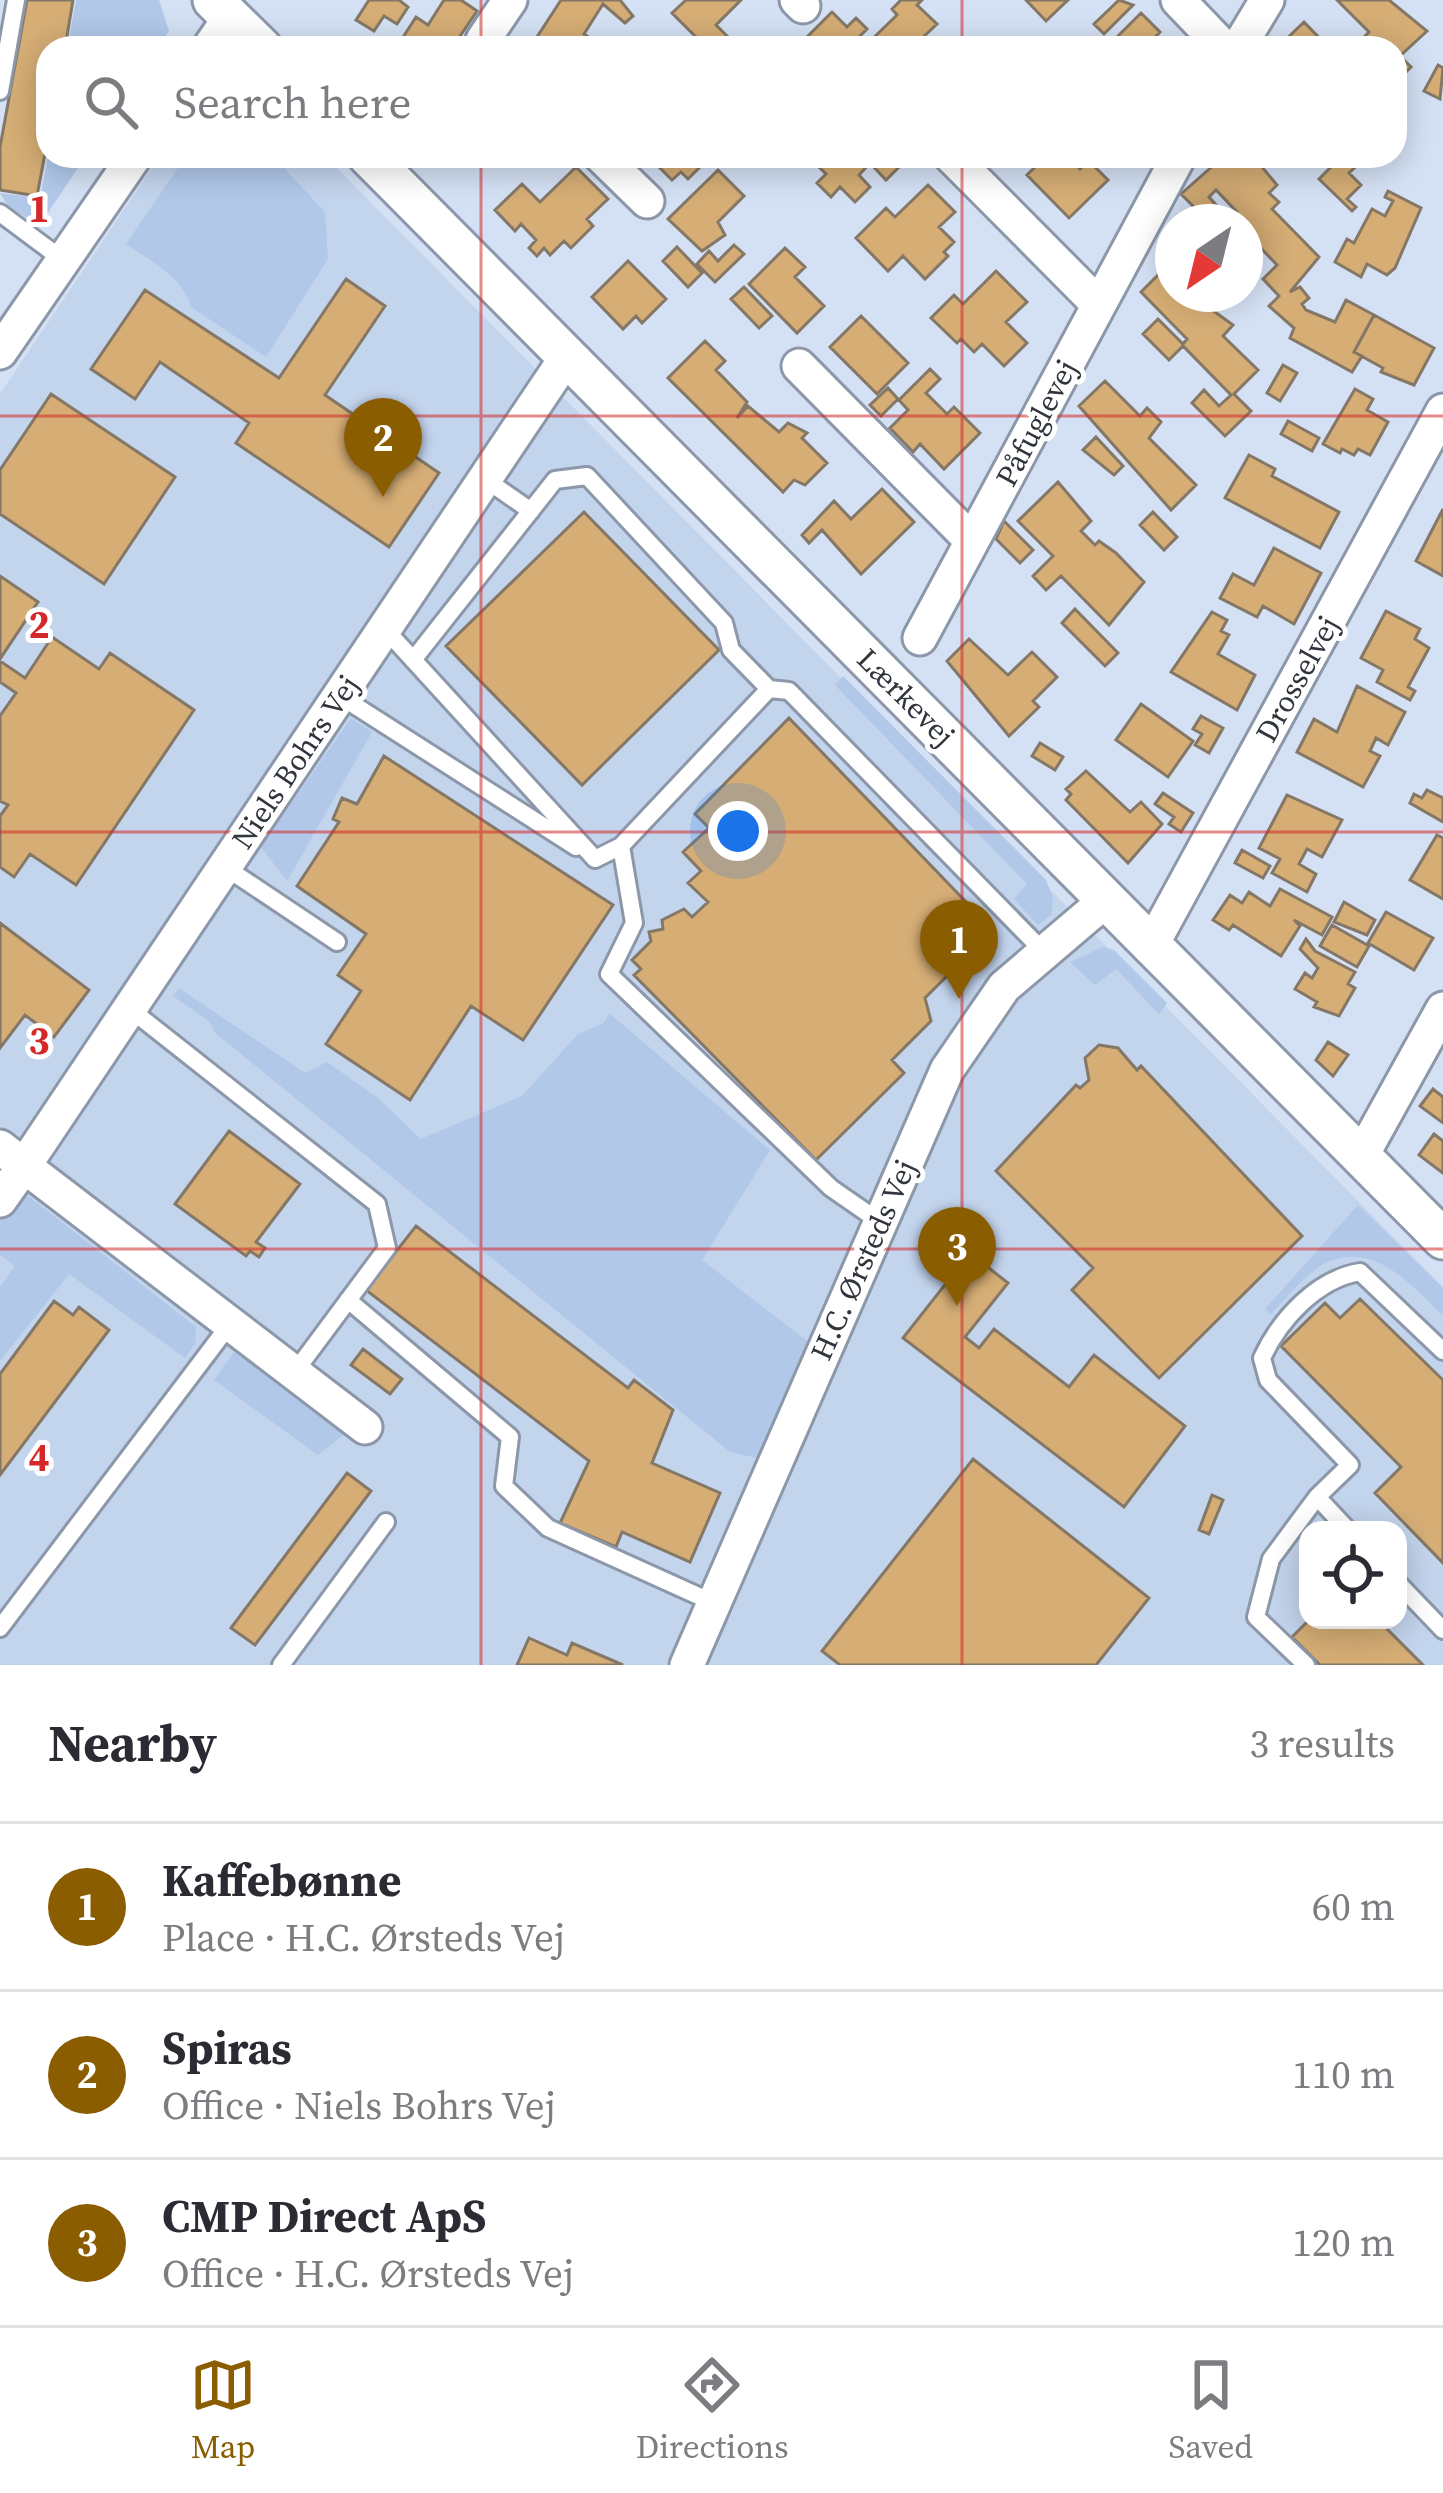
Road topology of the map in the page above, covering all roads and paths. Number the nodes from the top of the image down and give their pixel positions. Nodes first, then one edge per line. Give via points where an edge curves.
1 (16, 0) edge
2 (510, 0) edge
3 (1178, 0) edge
4 (1267, 0) edge
5 (486, 36) edge
6 (1213, 36) edge
7 (1245, 36) edge
8 (0, 91) edge
9 (127, 168) edge
10 (380, 168) edge
11 (613, 168) edge
12 (963, 168) edge
13 (1173, 168) edge
14 (646, 201) dead end
15 (0, 213) edge
16 (63, 260) junction
17 (1100, 304) junction
18 (0, 352) edge
19 (566, 358) junction
20 (799, 366) dead end
21 (1443, 411) edge
22 (485, 479) junction
23 (531, 511) junction
24 (972, 541) junction
25 (385, 629) junction
26 (920, 638) dead end
27 (413, 660) junction
28 (769, 689) junction
29 (340, 696) junction
30 (621, 846) junction
31 (595, 859) junction
32 (225, 868) junction
33 (1105, 901) junction
34 (338, 942) dead end
35 (1150, 948) junction
36 (1044, 952) junction
37 (130, 1009) junction
38 (1443, 1009) edge
39 (1361, 1155) junction
40 (12, 1157) edge
41 (0, 1201) edge
42 (880, 1222) junction
43 (1443, 1240) edge
44 (348, 1300) junction
45 (230, 1324) junction
46 (1443, 1351) edge
47 (294, 1373) junction
48 (365, 1427) dead end
49 (1317, 1498) junction
50 (1339, 1521) edge
51 (386, 1522) dead end
52 (1407, 1592) edge
53 (714, 1603) junction
54 (0, 1628) edge
55 (1443, 1630) edge
56 (281, 1665) edge
57 (687, 1665) edge
58 (1306, 1665) edge

1 - 8 lane
2 - 5 street
3 - 6 street
4 - 7 street
9 - 16 street
10 - 19 street, Lærkevej
11 - 14 street
12 - 17 street
13 - 17 street, Påfuglevej
15 - 16 lane
16 - 18 street
17 - 24 street, Påfuglevej
19 - 22 street, Niels Bohrs Vej
19 - 33 street, Lærkevej
20 - 24 street
21 - 35 street, Drosselvej
22 - 23 lane
22 - 25 street, Niels Bohrs Vej
23 - 27 lane
23 - 28 lane via 555,480 587,476 724,623 731,650
24 - 26 street, Påfuglevej
25 - 27 lane
25 - 29 street, Niels Bohrs Vej
27 - 31 lane
28 - 30 lane
28 - 36 lane via 789,691
29 - 31 lane
29 - 32 street, Niels Bohrs Vej
30 - 31 lane
30 - 42 lane via 634,923 609,974 831,1188
32 - 34 lane
32 - 37 street, Niels Bohrs Vej
33 - 35 street, Lærkevej
33 - 36 street, H.C. Ørsteds Vej
35 - 39 street, Lærkevej
36 - 42 street, H.C. Ørsteds Vej via 1004,987 947,1070
37 - 40 street, Niels Bohrs Vej
37 - 44 lane via 377,1204 387,1248
38 - 39 street
39 - 43 street, Lærkevej
40 - 41 street, Niels Bohrs Vej
40 - 45 street
42 - 53 street, H.C. Ørsteds Vej
44 - 47 lane
44 - 53 lane via 510,1437 504,1486 548,1528
45 - 47 street
45 - 54 lane
46 - 49 lane via 1360,1272 1335,1276 1273,1334 1262,1358 1268,1380 1350,1465
47 - 48 street
49 - 50 lane
49 - 58 lane via 1271,1559 1256,1617
51 - 56 lane
52 - 55 lane
53 - 57 street, H.C. Ørsteds Vej

